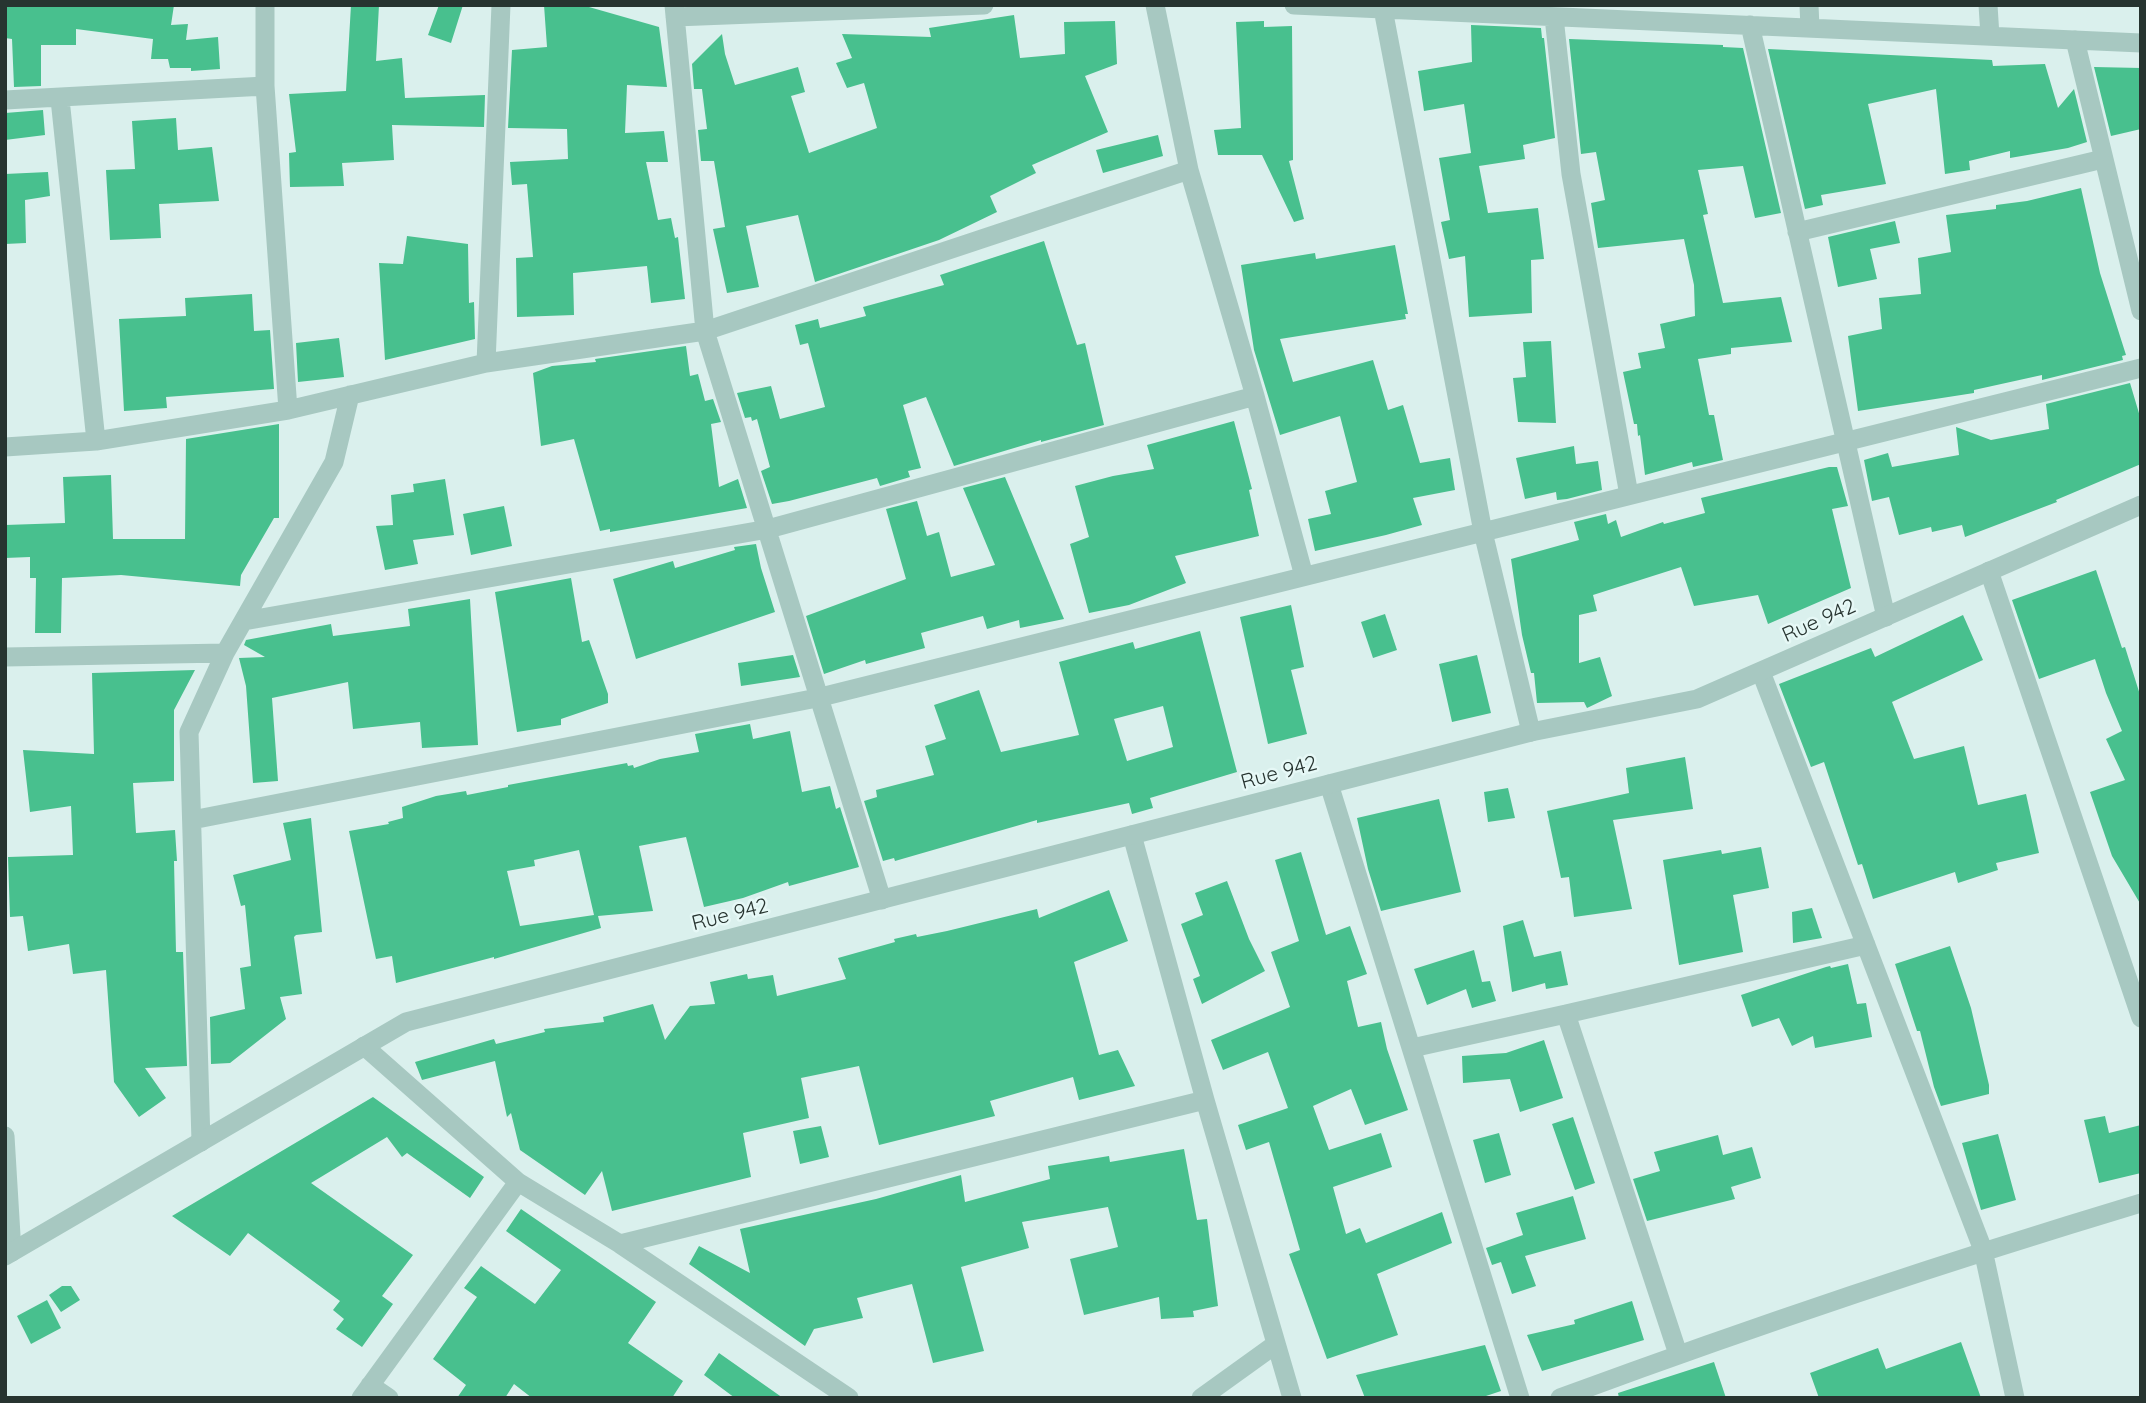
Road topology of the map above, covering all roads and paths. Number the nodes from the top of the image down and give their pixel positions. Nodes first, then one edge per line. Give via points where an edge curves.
1 (265, 5) edge
2 (501, 5) edge
3 (984, 5) edge
4 (1155, 5) edge
5 (1294, 5) edge
6 (1809, 5) edge
7 (1988, 5) edge
8 (1409, 8) edge
9 (1383, 9) junction
10 (675, 11) edge
11 (1615, 12) edge
12 (1554, 17) junction
13 (1750, 25) junction
14 (1810, 28) junction
15 (1990, 36) junction
16 (2075, 40) junction
17 (2141, 43) edge
18 (265, 86) junction
19 (60, 99) junction
20 (5, 100) edge
21 (2103, 159) junction
22 (1189, 170) junction
23 (1797, 232) junction
24 (2141, 311) edge
25 (705, 331) junction
26 (486, 363) junction
27 (2141, 368) edge
28 (350, 395) junction
29 (1255, 396) junction
30 (288, 410) junction
31 (96, 441) junction
32 (1845, 441) junction
33 (5, 447) edge
34 (1629, 495) junction
35 (2141, 505) edge
36 (768, 529) junction
37 (1483, 532) junction
38 (1989, 571) junction
39 (1304, 576) junction
40 (1886, 617) junction
41 (244, 621) junction
42 (225, 653) junction
43 (5, 657) edge
44 (1761, 671) junction
45 (817, 698) junction
46 (1531, 732) junction
47 (1329, 784) junction
48 (192, 820) junction
49 (1132, 835) junction
50 (882, 900) junction
51 (1866, 946) junction
52 (1566, 1014) junction
53 (2141, 1018) edge
54 (364, 1046) junction
55 (1412, 1048) junction
56 (1205, 1100) junction
57 (5, 1136) edge
58 (201, 1142) junction
59 (518, 1182) junction
60 (2141, 1203) edge
61 (620, 1244) junction
62 (1983, 1250) junction
63 (9, 1254) edge
64 (1276, 1345) junction
65 (1678, 1354) junction
66 (365, 1391) edge
67 (389, 1398) edge
68 (849, 1398) edge
69 (1200, 1398) edge
70 (1292, 1398) edge
71 (1520, 1398) edge
72 (1560, 1398) edge
73 (2015, 1398) edge

1 - 18 street
2 - 26 street
3 - 10 street
4 - 22 street
5 - 9 street
6 - 14 street
7 - 15 street
8 - 9 street
8 - 12 street
9 - 37 street
10 - 25 street
11 - 12 street
11 - 13 street
12 - 34 street via 1571,174
13 - 14 street
13 - 23 street
14 - 15 street
15 - 16 street
16 - 17 street
16 - 21 street
18 - 19 street
18 - 30 street
19 - 20 street
19 - 31 street
21 - 23 street
21 - 24 street
22 - 25 street
22 - 29 street
23 - 32 street
25 - 26 street
25 - 36 street
26 - 28 street
27 - 32 street
28 - 30 street
28 - 41 street via 334,462
29 - 36 street
29 - 39 street
30 - 31 street
31 - 33 street
32 - 34 street
32 - 40 street
34 - 37 street
35 - 38 street, Rue 942
36 - 41 street
36 - 45 street
37 - 39 street
37 - 46 street
38 - 40 street, Rue 942
38 - 53 street
39 - 45 street
40 - 44 street, Rue 942
41 - 42 street
42 - 43 street
42 - 48 street via 189,732
44 - 46 street, Rue 942 via 1697,699
44 - 51 street
45 - 48 street
45 - 50 street
46 - 47 street, Rue 942
47 - 49 street, Rue 942
47 - 55 street
48 - 58 street
49 - 50 street, Rue 942
49 - 56 street
50 - 54 street, Rue 942 via 405,1023
51 - 52 street
51 - 62 street
52 - 55 street
52 - 65 street
54 - 58 street, Rue 942
54 - 59 street
55 - 71 street
56 - 61 street
56 - 64 street
57 - 63 street
58 - 63 street, Rue 942
59 - 61 street
59 - 66 street
60 - 62 street
61 - 68 street
62 - 65 street
62 - 73 street
64 - 69 street
64 - 70 street
65 - 72 street
66 - 67 street

